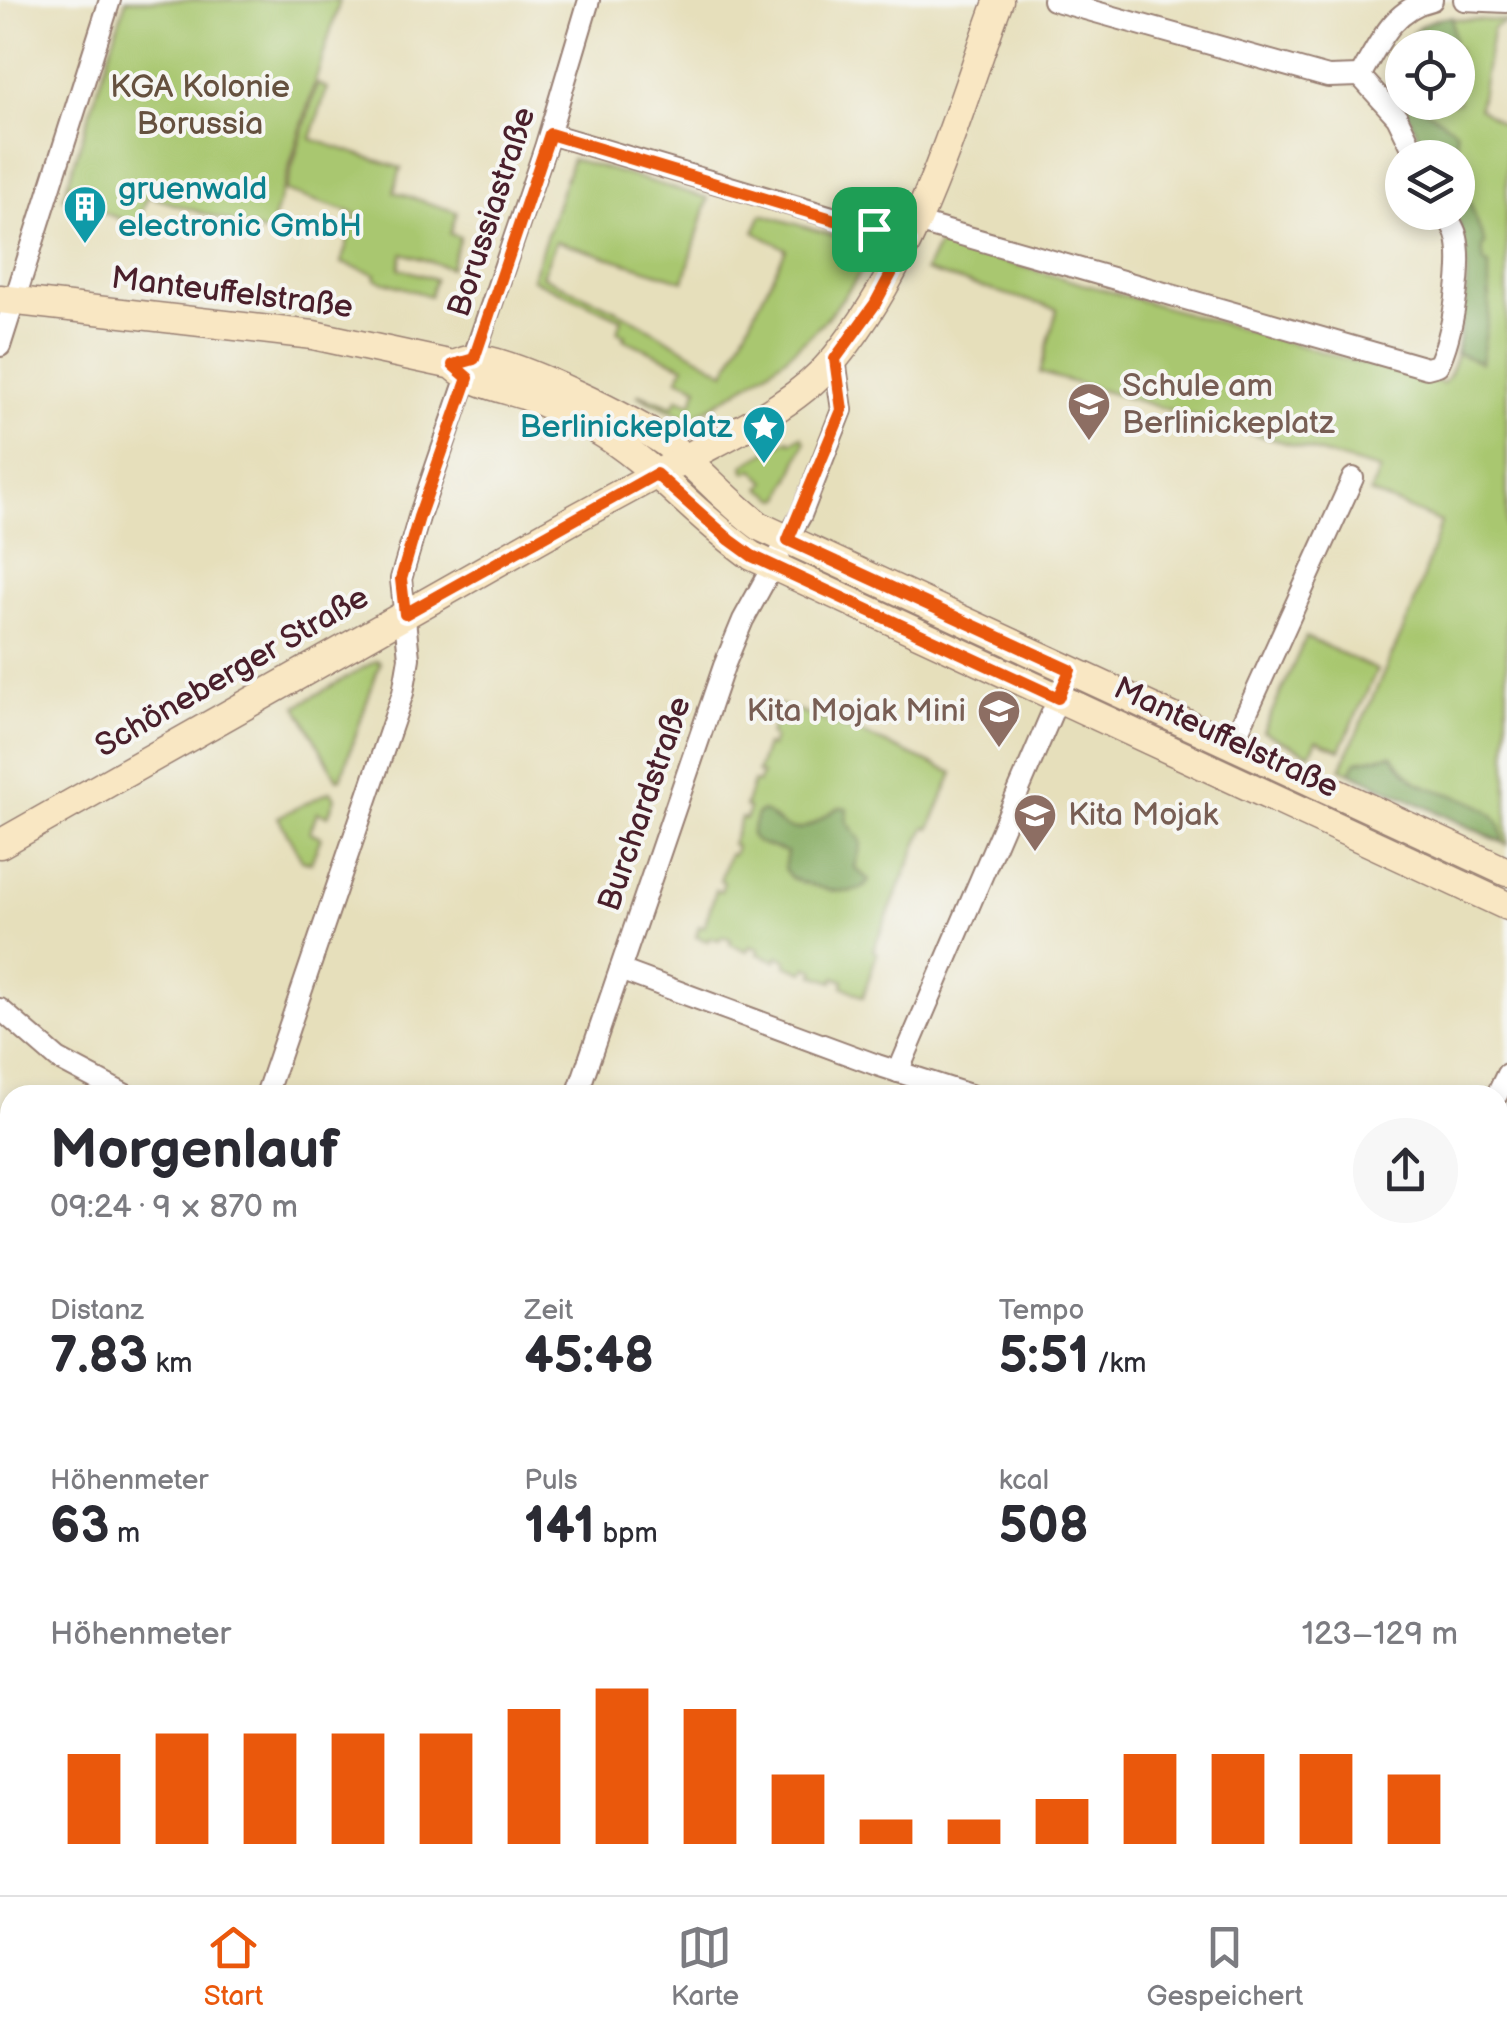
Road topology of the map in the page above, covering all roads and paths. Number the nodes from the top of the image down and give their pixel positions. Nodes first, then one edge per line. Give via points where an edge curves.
1 (110, 0) edge
2 (589, 0) edge
3 (999, 0) edge
4 (1054, 0) edge
5 (1432, 0) edge
6 (1464, 0) edge
7 (1507, 2) edge
8 (1360, 76) junction
9 (550, 134) junction
10 (1408, 140) edge
11 (1454, 230) edge
12 (912, 232) junction
13 (7, 300) edge
14 (0, 346) edge
15 (835, 359) junction
16 (465, 367) junction
17 (686, 459) junction
18 (656, 474) junction
19 (1353, 478) dead end
20 (788, 540) junction
21 (773, 566) junction
22 (405, 614) junction
23 (1070, 670) junction
24 (1058, 698) junction
25 (1232, 745) junction
26 (0, 844) edge
27 (1507, 872) edge
28 (1507, 906) edge
29 (620, 970) junction
30 (0, 1009) edge
31 (898, 1072) junction
32 (107, 1085) edge
33 (269, 1085) edge
34 (580, 1085) edge
35 (939, 1085) edge

1 - 13 street
2 - 9 street, Borussiastraße
3 - 12 main road, Schöneberger Straße
4 - 8 street via 1328,77
5 - 8 street via 1407,8 1386,30
6 - 7 street
8 - 10 street
9 - 12 street
9 - 16 street, Borussiastraße
11 - 12 street via 1456,299 1444,352 1427,368
12 - 15 main road, Schöneberger Straße via 875,304
13 - 14 street
13 - 16 main road, Manteuffelstraße via 312,335
15 - 17 main road, Schöneberger Straße via 789,401
15 - 20 street, Burchardstraße via 842,410
16 - 17 main road, Manteuffelstraße via 532,377 620,416
16 - 18 main road, Manteuffelstraße via 576,418
16 - 22 street, Borussiastraße via 401,579
17 - 18 main road, Schöneberger Straße
17 - 20 main road, Manteuffelstraße via 748,518
18 - 21 main road, Manteuffelstraße via 730,540
18 - 22 main road, Schöneberger Straße
19 - 25 street, Manteuffelstraße
20 - 21 street, Burchardstraße
20 - 23 main road, Manteuffelstraße
21 - 24 main road, Manteuffelstraße
21 - 29 street, Burchardstraße via 724,666
22 - 26 main road, Schöneberger Straße
22 - 33 street, Borussiastraße via 409,658 403,693
23 - 24 street
23 - 25 main road, Manteuffelstraße
24 - 28 main road, Manteuffelstraße
24 - 31 street
25 - 27 main road, Manteuffelstraße
29 - 31 street
29 - 34 street, Burchardstraße
30 - 32 street via 58,1059
31 - 35 street

